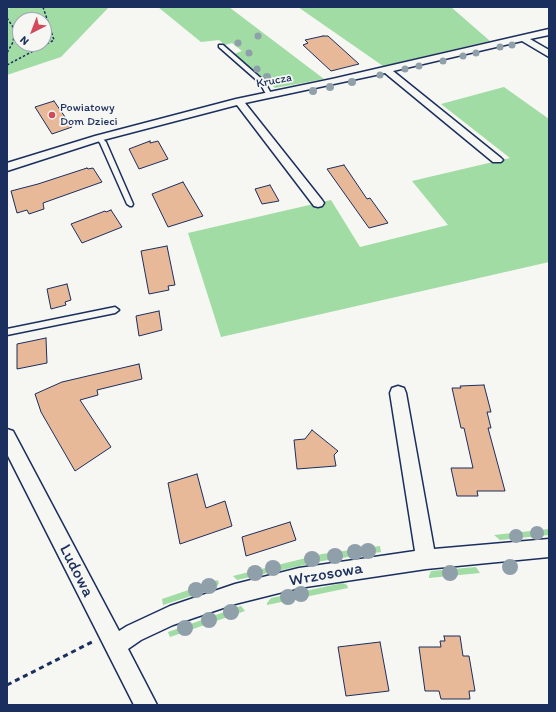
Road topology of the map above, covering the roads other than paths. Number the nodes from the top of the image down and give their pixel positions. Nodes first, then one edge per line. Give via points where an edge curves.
1 (549, 32) edge
2 (523, 38) junction
3 (221, 46) dead end
4 (549, 54) edge
5 (387, 70) junction
6 (269, 95) junction
7 (239, 101) junction
8 (99, 138) junction
9 (497, 160) dead end
10 (7, 167) edge
11 (318, 203) dead end
12 (130, 204) dead end
13 (116, 310) dead end
14 (7, 332) edge
15 (398, 393) dead end
16 (7, 437) edge
17 (549, 548) edge
18 (426, 560) junction
19 (112, 640) junction
20 (146, 705) edge

1 - 2 street, Krucza
2 - 4 street
2 - 5 street, Krucza
3 - 6 lane via 262,82
5 - 6 street, Krucza
5 - 9 street
6 - 7 street, Krucza
7 - 8 street, Krucza
7 - 11 street
8 - 10 street, Krucza
8 - 12 lane
13 - 14 lane
15 - 18 street
16 - 19 street, Ludowa
17 - 18 street, Wrzosowa
18 - 19 street, Wrzosowa via 299,578 235,594 170,616 134,634
19 - 20 street, Ludowa

